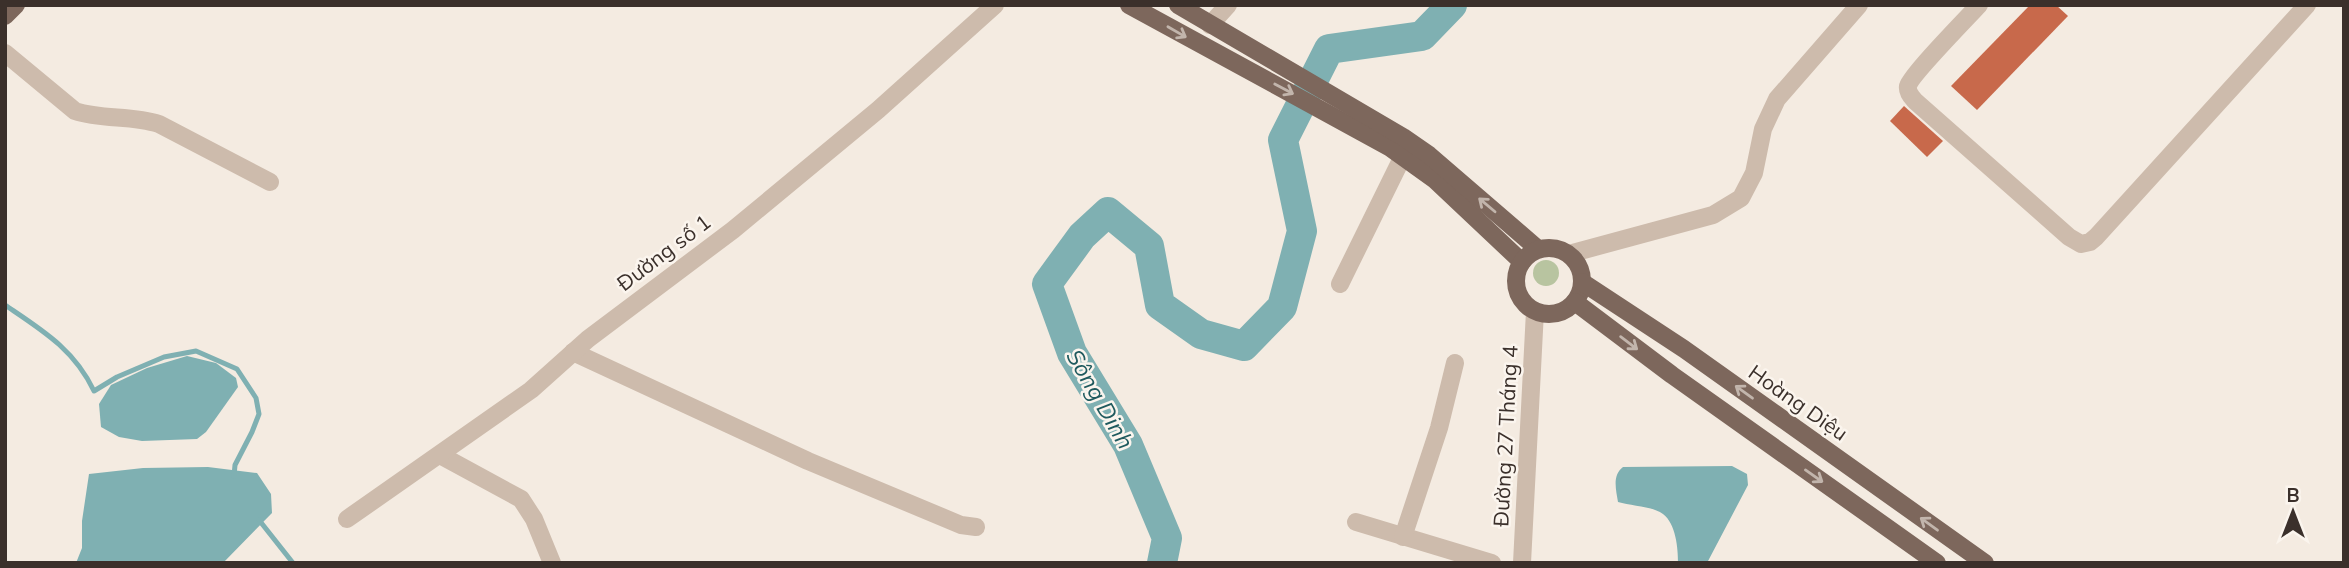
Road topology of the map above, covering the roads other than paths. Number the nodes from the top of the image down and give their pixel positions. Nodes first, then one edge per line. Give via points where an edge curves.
1 (16, 5) edge
2 (995, 5) edge
3 (1129, 5) edge
4 (1178, 5) edge
5 (1228, 5) edge
6 (1859, 5) edge
7 (1979, 5) edge
8 (2307, 5) edge
9 (5, 16) edge
10 (1210, 26) junction
11 (5, 53) edge
12 (1347, 113) junction
13 (1403, 156) junction
14 (270, 182) dead end
15 (1538, 249) junction
16 (1569, 254) junction
17 (1522, 262) junction
18 (1582, 282) junction
19 (1340, 284) dead end
20 (1575, 302) junction
21 (1535, 311) junction
22 (573, 352) junction
23 (1455, 363) dead end
24 (440, 455) junction
25 (347, 519) dead end
26 (1356, 523) dead end
27 (976, 527) dead end
28 (1403, 537) junction
29 (552, 563) edge
30 (1492, 563) edge
31 (1522, 563) edge
32 (1937, 563) edge
33 (1985, 563) edge

1 - 9 main road
2 - 22 street, Đường số 1 via 733,230
3 -> 12 main road via 1225,58
4 - 10 main road
5 - 10 street
6 - 16 street via 1777,99 1741,198 1713,215
7 - 8 street via 1917,73 1908,91 2081,244 2096,237
10 - 12 main road
11 - 14 street via 75,111 159,124
12 - 13 main road
15 -> 12 main road via 1404,137
13 - 17 main road
13 - 19 street
15 - 16 main road via 1549,247
15 - 17 main road
16 - 18 main road
17 - 21 main road via 1517,270 1517,290
18 - 20 main road
33 -> 18 main road, Hoàng Diệu
20 - 21 main road via 1556,313
20 -> 32 main road
21 - 31 street, Đường 27 Tháng 4
22 - 24 street, Đường số 1 via 531,390
22 - 27 street via 808,461 961,526
23 - 28 street
24 - 25 street, Đường số 1
24 - 29 street via 521,499
26 - 28 street
28 - 30 street

